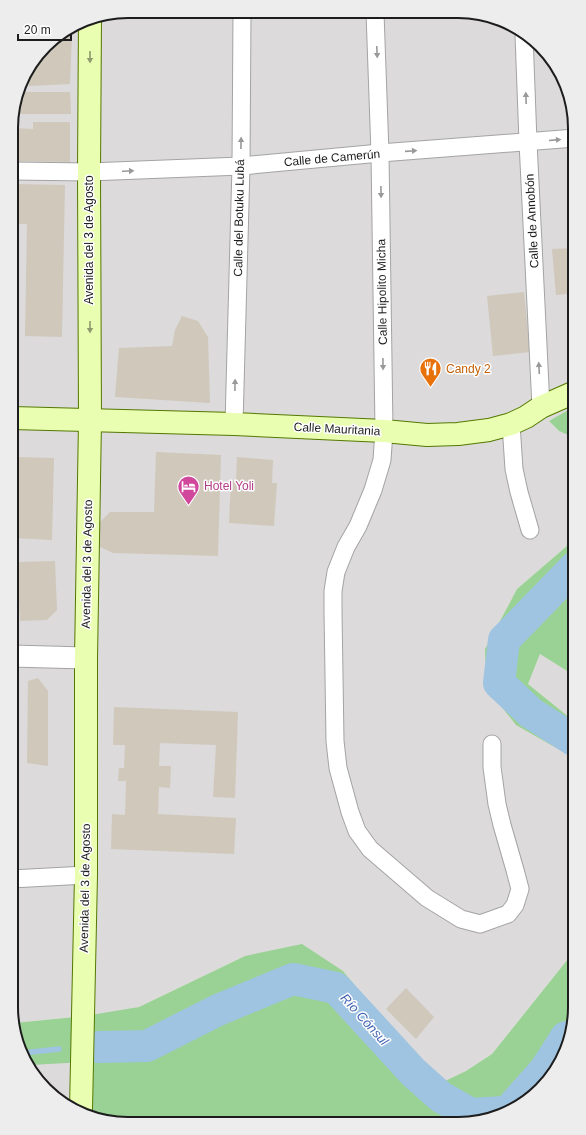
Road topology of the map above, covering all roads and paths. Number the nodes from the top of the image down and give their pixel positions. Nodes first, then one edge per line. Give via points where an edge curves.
1 (242, 18) edge
2 (375, 18) edge
3 (90, 25) edge
4 (524, 40) edge
5 (568, 139) edge
6 (528, 142) junction
7 (380, 153) junction
8 (241, 166) junction
9 (18, 171) edge
10 (89, 172) junction
11 (568, 395) edge
12 (541, 407) junction
13 (18, 418) edge
14 (90, 421) junction
15 (234, 424) junction
16 (511, 424) junction
17 (384, 431) junction
18 (530, 530) dead end
19 (18, 656) edge
20 (86, 658) junction
21 (492, 744) dead end
22 (86, 875) junction
23 (18, 879) edge
24 (81, 1106) edge

8 -> 1 street, Calle del Botuku Lubá
2 -> 7 street, Calle Hipolito Micha
3 -> 10 main road, Avenida del 3 de Agosto
6 -> 4 street, Calle de Annobón
6 -> 5 street, Calle de Camerún
7 -> 6 street, Calle de Camerún
12 -> 6 street, Calle de Annobón
7 - 8 street, Calle de Camerún
7 -> 17 street, Calle Hipolito Micha
10 -> 8 street, Calle de Camerún
15 -> 8 street, Calle del Botuku Lubá
9 - 10 street, Calle de Camerún
10 -> 14 main road, Avenida del 3 de Agosto
11 - 12 main road, Calle Mauritania
12 - 16 main road, Calle Mauritania
13 - 14 main road, Calle Mauritania
14 - 15 main road, Calle Mauritania
14 - 20 main road, Avenida del 3 de Agosto
15 - 17 main road, Calle Mauritania
16 - 17 main road, Calle Mauritania via 458,434 427,435
16 - 18 street via 514,469
17 - 21 street, Calle Hipolito Micha via 382,460 373,490 336,572 333,591 338,768 357,831 370,849 427,898 461,919 480,924 508,914 515,905 520,889 497,804
19 - 20 street
20 - 22 main road, Avenida del 3 de Agosto
22 - 23 street
22 - 24 main road, Avenida del 3 de Agosto

